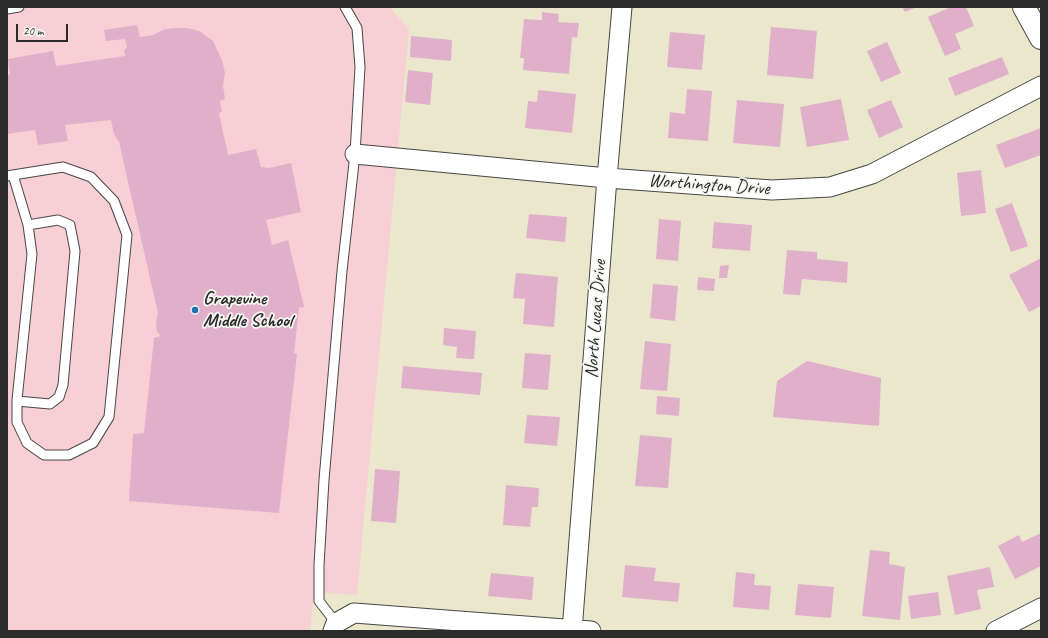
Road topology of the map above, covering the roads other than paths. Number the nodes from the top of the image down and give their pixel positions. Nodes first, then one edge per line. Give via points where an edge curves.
1 (19, 7) edge
2 (345, 7) edge
3 (622, 7) edge
4 (1024, 7) edge
5 (7, 9) edge
6 (1041, 38) edge
7 (1041, 86) edge
8 (355, 154) junction
9 (10, 176) edge
10 (607, 178) junction
11 (28, 225) junction
12 (17, 401) junction
13 (1041, 608) edge
14 (334, 627) edge
15 (572, 630) edge
16 (591, 631) edge
17 (996, 631) edge

1 - 5 lane
2 - 8 lane via 357,28 360,67
3 - 10 street, North Lucas Drive
4 - 6 street
7 - 10 street, Worthington Drive via 872,174 830,187 772,190
8 - 10 street, Worthington Drive
8 - 14 lane via 342,271 319,565 319,601
9 - 11 lane
9 - 12 lane via 63,168 91,177 114,201 127,235 110,417 93,443 69,455 44,455 27,442 17,422
10 - 15 street, North Lucas Drive
11 - 12 lane via 32,254
11 - 12 lane via 58,220 70,226 75,251 63,385 59,397 50,404
13 - 17 street
14 - 15 street via 354,613
15 - 16 street

